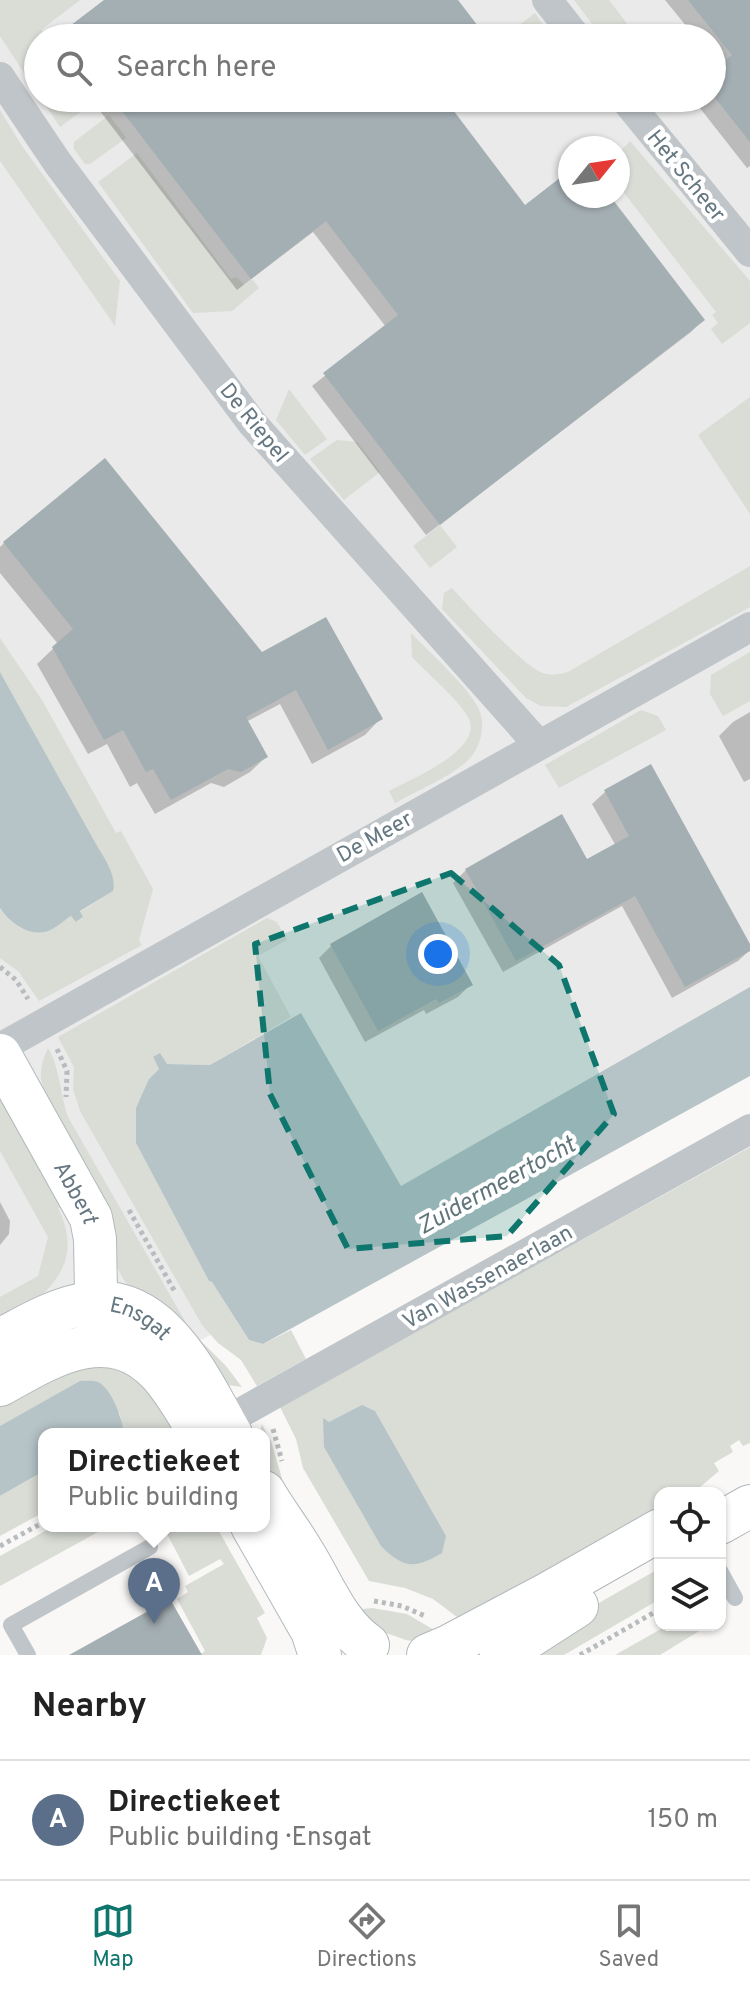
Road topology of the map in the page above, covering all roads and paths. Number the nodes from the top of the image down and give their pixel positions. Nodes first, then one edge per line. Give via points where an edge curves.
1 (547, 0) edge
2 (566, 24) edge
3 (0, 77) edge
4 (635, 112) edge
5 (750, 252) edge
6 (750, 627) edge
7 (538, 744) junction
8 (0, 967) edge
9 (30, 1002) dead end
10 (0, 1048) edge
11 (0, 1055) edge
12 (750, 1129) edge
13 (96, 1303) junction
14 (0, 1340) edge
15 (97, 1346) junction
16 (0, 1385) edge
17 (216, 1428) edge
18 (217, 1428) edge
19 (222, 1428) edge
20 (750, 1479) edge
21 (726, 1493) edge
22 (270, 1501) edge
23 (750, 1506) edge
24 (726, 1520) edge
25 (38, 1525) edge
26 (255, 1532) edge
27 (654, 1533) edge
28 (0, 1546) edge
29 (150, 1547) dead end
30 (657, 1559) edge
31 (726, 1582) edge
32 (735, 1598) dead end
33 (369, 1601) dead end
34 (654, 1612) edge
35 (6, 1628) edge
36 (428, 1636) edge
37 (371, 1652) edge
38 (28, 1655) edge
39 (320, 1655) edge
40 (501, 1655) edge
41 (580, 1655) edge

1 - 2 street
3 - 7 street, De Riepel via 252,423
4 - 5 street, Het Scheer
6 - 7 street, De Meer
7 - 10 street, De Meer
8 - 9 path
11 - 13 main road, Abbert via 91,1218
12 - 19 street, Van Wassenaerlaan
13 - 14 main road, Ensgat via 56,1312
13 - 15 main road, Abbert
13 - 18 main road, Ensgat via 134,1311 168,1335 186,1355
15 - 16 main road, Ensgat via 66,1351
15 - 17 main road, Ensgat via 125,1351 151,1365
20 - 21 main road
22 - 37 main road via 342,1620
23 - 24 main road
25 - 28 path
26 - 39 main road via 312,1631
27 - 36 main road via 449,1646
29 - 35 lane
30 - 40 main road
31 - 32 lane
33 - 36 path via 402,1606
34 - 41 path
35 - 38 lane

